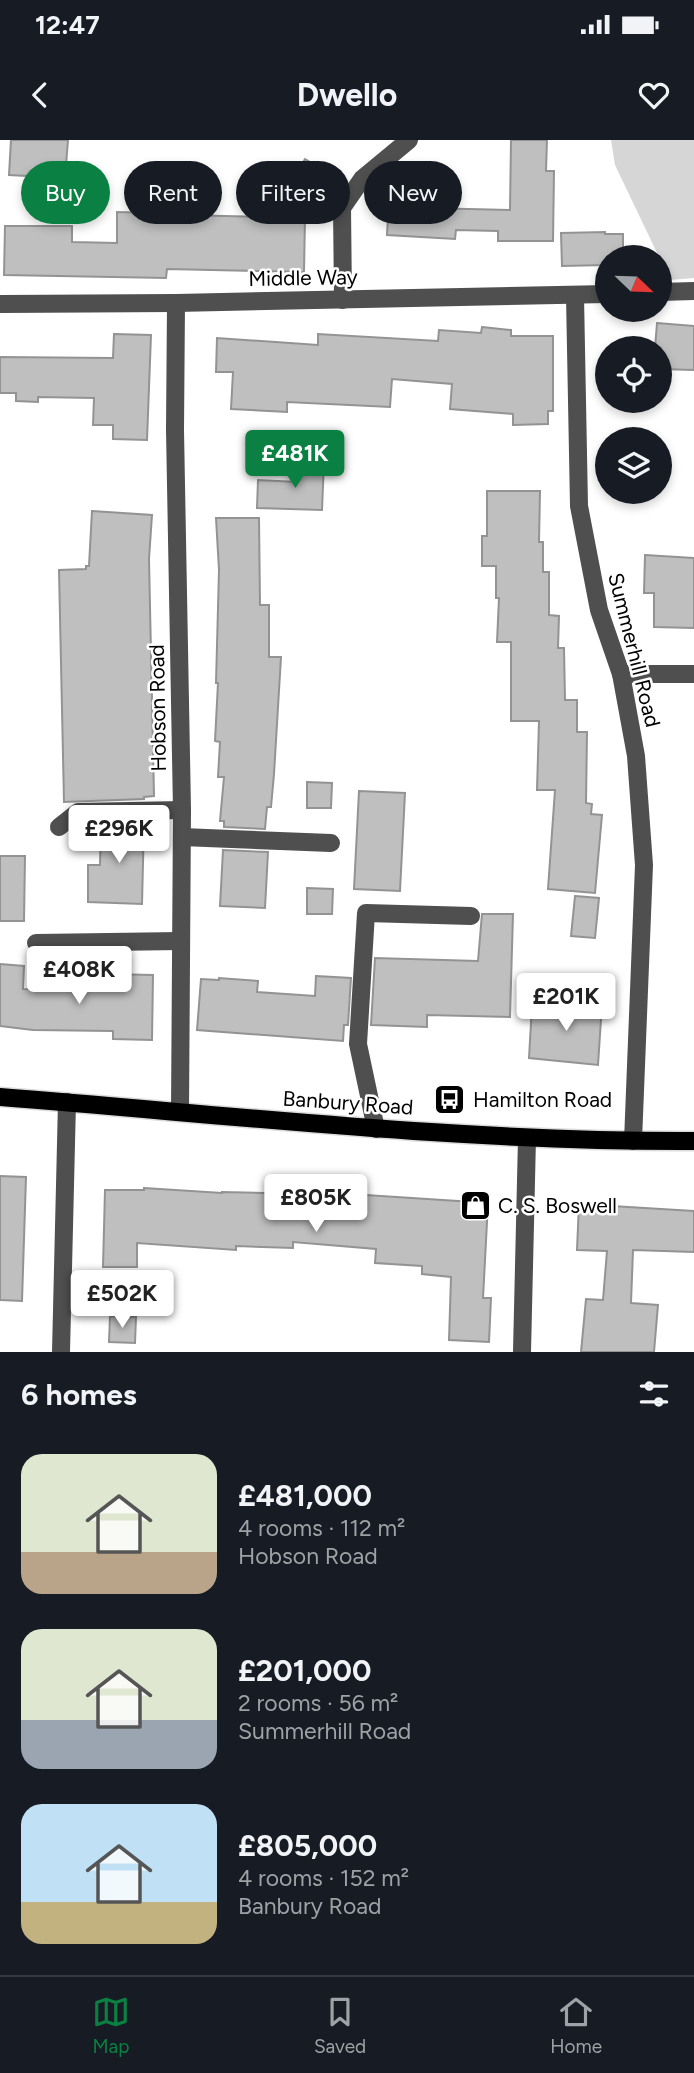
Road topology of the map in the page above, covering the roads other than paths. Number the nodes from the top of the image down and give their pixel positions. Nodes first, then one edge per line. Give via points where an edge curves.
1 (409, 140) edge
2 (694, 291) edge
3 (672, 292) edge
4 (595, 295) edge
5 (575, 296) junction
6 (343, 300) junction
7 (176, 303) junction
8 (0, 304) edge
9 (621, 674) junction
10 (694, 674) edge
11 (182, 810) junction
12 (59, 827) dead end
13 (182, 837) junction
14 (331, 843) dead end
15 (471, 916) dead end
16 (181, 941) junction
17 (36, 943) dead end
18 (0, 1097) edge
19 (67, 1102) junction
20 (180, 1112) junction
21 (376, 1129) junction
22 (527, 1138) junction
23 (633, 1141) junction
24 (694, 1141) edge
25 (61, 1352) edge
26 (522, 1352) edge

1 - 6 street via 362,179 342,208
2 - 3 street
4 - 5 street, Middle Way
5 - 6 street, Middle Way
5 - 9 street, Summerhill Road via 579,506 598,610
6 - 7 street, Middle Way
7 - 8 street, Middle Way
7 - 11 street, Hobson Road
9 - 10 street
9 - 23 street, Summerhill Road via 636,756 644,865
11 - 12 street via 79,813
11 - 13 street, Hobson Road
13 - 14 street
13 - 16 street, Hobson Road
15 - 21 street via 366,914 358,1044
16 - 17 street
16 - 20 street, Hobson Road
18 - 19 main road, Banbury Road
19 - 20 main road, Banbury Road
19 - 25 street
20 - 21 main road, Banbury Road
21 - 22 main road, Banbury Road
22 - 23 main road, Banbury Road
22 - 26 street
23 - 24 main road, Banbury Road

